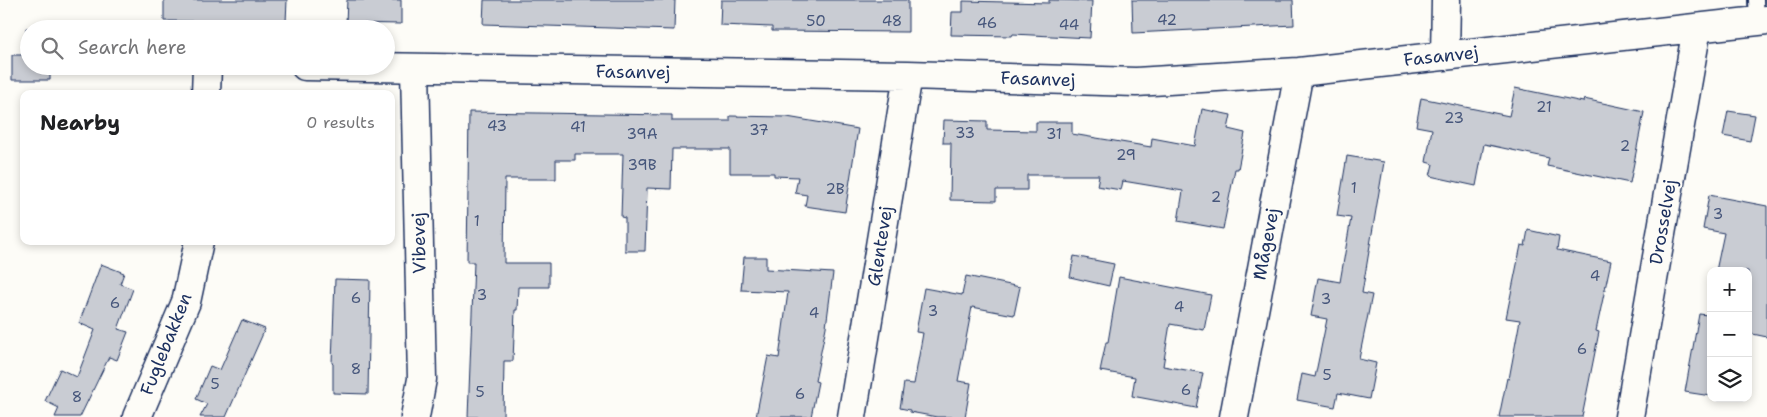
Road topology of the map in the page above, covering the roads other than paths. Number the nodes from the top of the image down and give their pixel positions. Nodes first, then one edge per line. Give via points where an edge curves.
1 (1446, 0) edge
2 (1760, 14) edge
3 (1698, 28) junction
4 (1445, 56) junction
5 (395, 68) edge
6 (415, 69) junction
7 (1298, 72) junction
8 (207, 75) edge
9 (908, 76) junction
10 (206, 90) edge
11 (199, 245) edge
12 (137, 417) edge
13 (415, 417) edge
14 (852, 417) edge
15 (1234, 417) edge
16 (1629, 417) edge

1 - 4 street
2 - 3 street, Fasanvej
3 - 4 street, Fasanvej
3 - 16 street, Drosselvej
4 - 7 street, Fasanvej
5 - 6 street, Fasanvej
6 - 9 street, Fasanvej
6 - 13 street, Vibevej via 422,379
7 - 9 street, Fasanvej via 1136,82
7 - 15 street, Mågevej
8 - 10 street
9 - 14 street, Glentevej
11 - 12 street, Fuglebakken via 186,302

